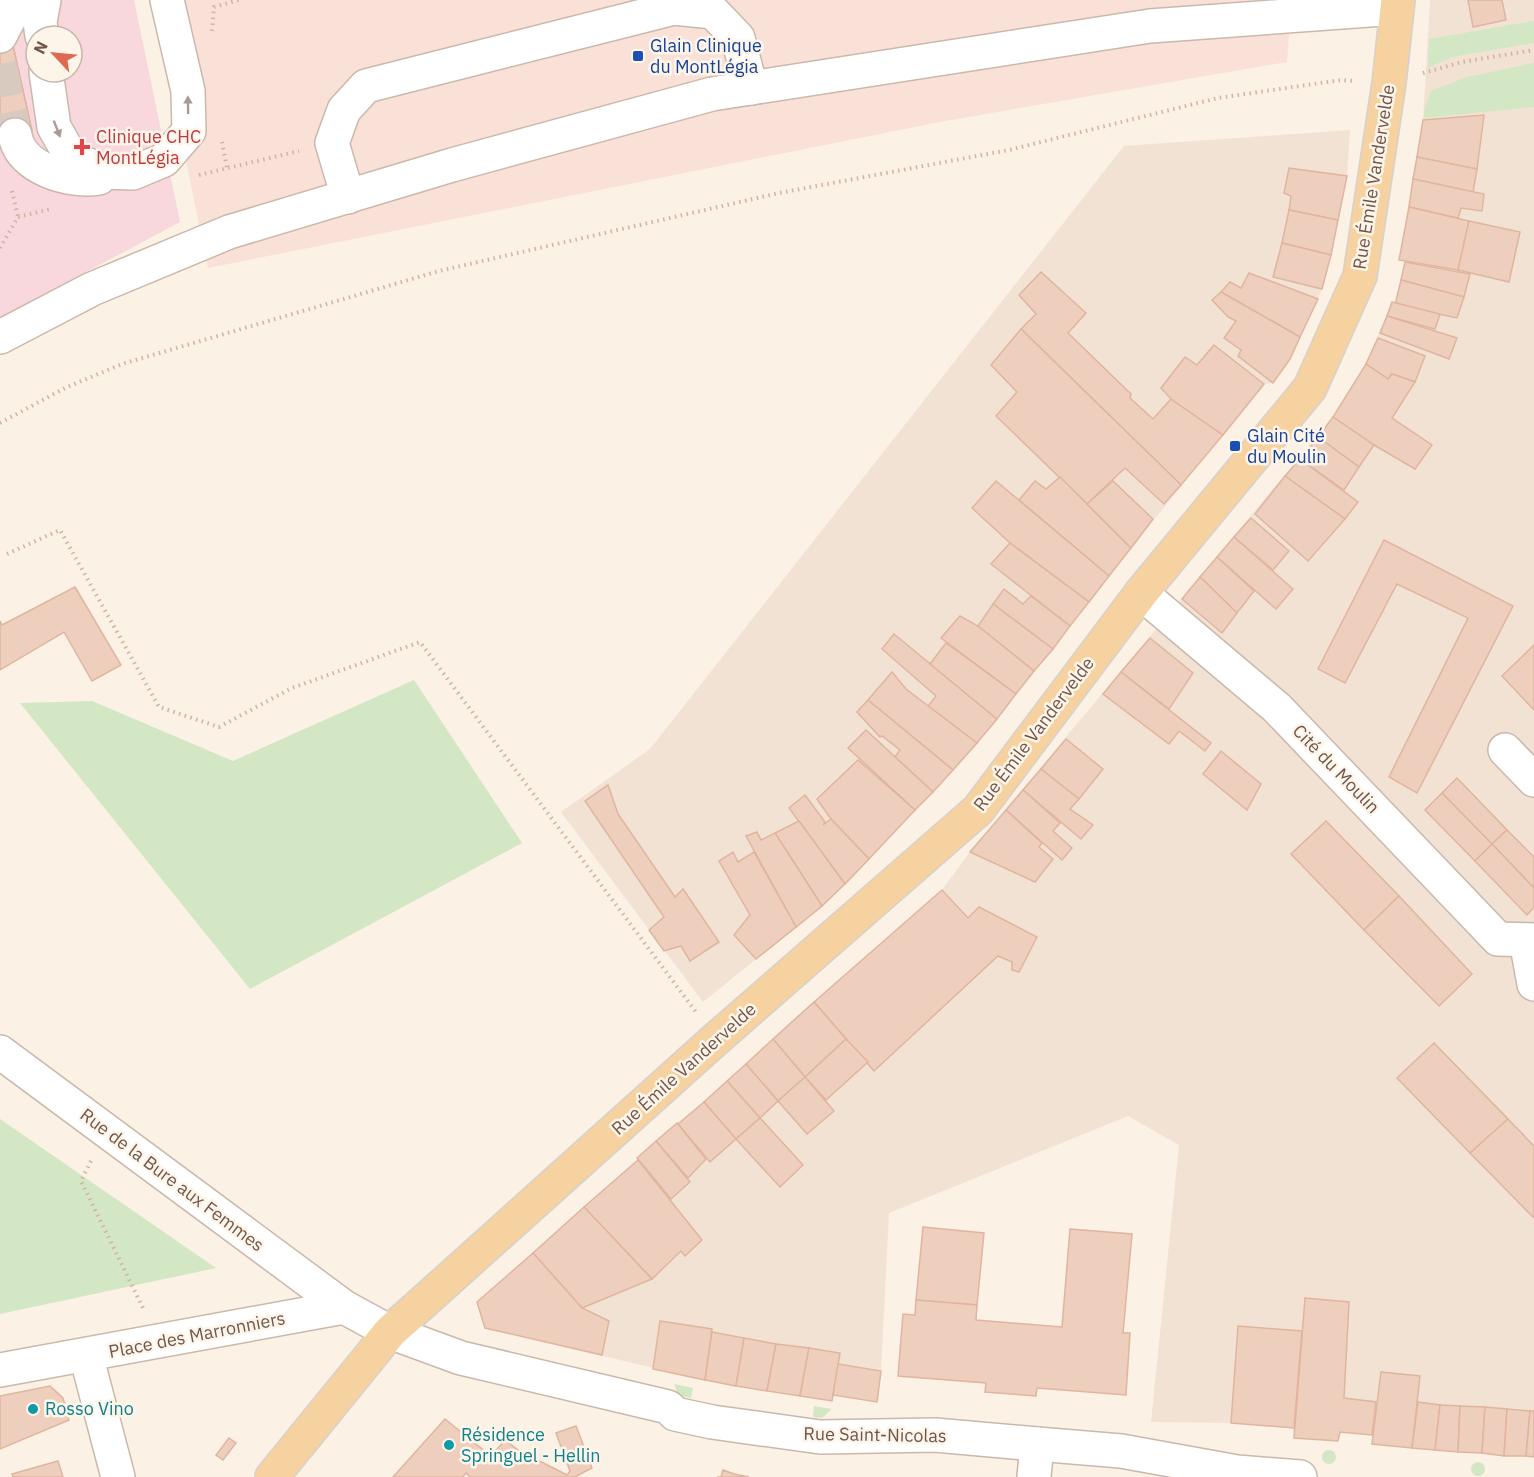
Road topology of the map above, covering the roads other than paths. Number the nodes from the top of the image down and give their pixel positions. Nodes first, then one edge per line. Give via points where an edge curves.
1 (19, 0) edge
2 (44, 0) edge
3 (167, 0) edge
4 (1398, 4) edge
5 (40, 24) edge
6 (0, 36) edge
7 (48, 84) edge
8 (751, 88) junction
9 (15, 135) tunnel mouth
10 (118, 172) junction
11 (348, 196) junction
12 (0, 337) edge
13 (1141, 592) junction
14 (1505, 750) dead end
15 (1534, 780) edge
16 (1530, 940) edge
17 (1534, 984) edge
18 (0, 1052) edge
19 (344, 1307) junction
20 (390, 1332) junction
21 (86, 1355) junction
22 (0, 1370) edge
23 (1037, 1444) junction
24 (118, 1477) edge
25 (272, 1477) edge
26 (1034, 1477) edge
27 (1300, 1477) edge

1 - 6 street
2 - 5 street
10 -> 3 street via 134,172 164,160 189,131 188,92
4 - 8 street via 1150,26
4 - 13 main road, Rue Émile Vandervelde via 1360,276 1310,388
7 -> 10 street via 54,127 71,157 103,172
8 - 11 street via 712,94
8 - 11 street via 738,38 713,12 674,8 366,86 344,110 332,143
9 - 10 street via 33,163 63,178 84,181
11 - 12 street via 230,232 92,289
13 - 16 street, Cité du Moulin via 1277,708 1498,939
13 - 20 main road, Rue Émile Vandervelde via 978,810
14 - 15 street
16 - 17 street, Cité du Moulin
18 - 19 street, Rue de la Bure aux Femmes
19 - 20 street
19 - 21 street, Place des Marronniers
20 - 23 street, Rue Saint-Nicolas via 461,1358 725,1424 820,1437 936,1436
20 - 25 main road, Rue Émile Vandervelde
21 - 22 street
21 - 24 street, Place des Marronniers
23 - 26 street
23 - 27 street, Rue Saint-Nicolas via 1121,1451 1237,1472

